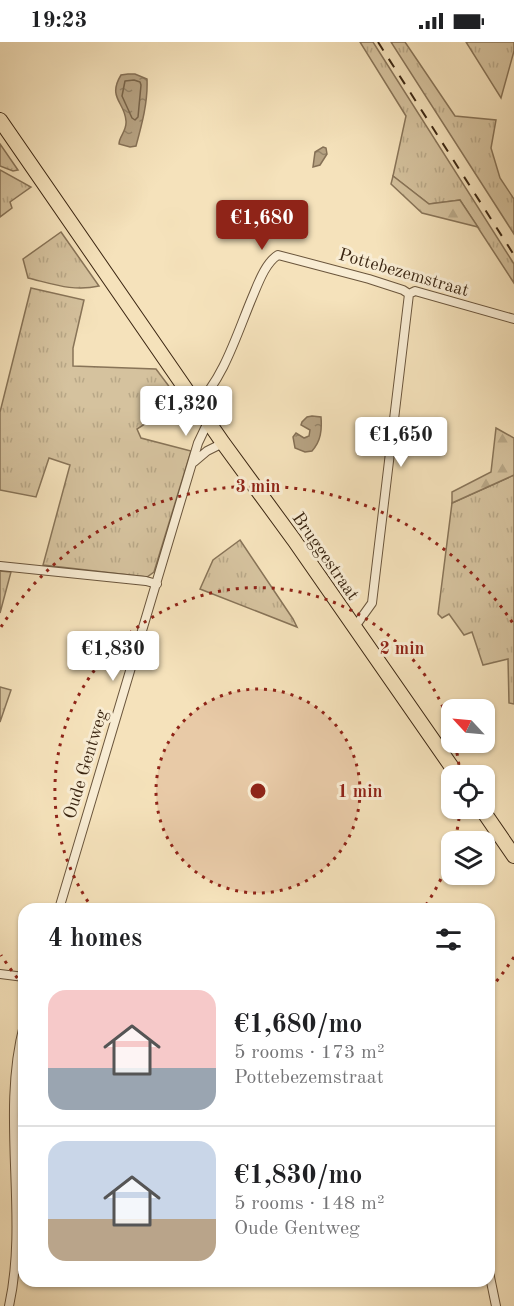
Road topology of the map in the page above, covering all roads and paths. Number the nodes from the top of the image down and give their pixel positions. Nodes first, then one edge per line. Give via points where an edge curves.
1 (0, 120) edge
2 (409, 294) junction
3 (514, 320) edge
4 (196, 405) junction
5 (208, 422) junction
6 (223, 443) junction
7 (194, 462) junction
8 (0, 566) edge
9 (157, 584) junction
10 (354, 628) junction
11 (450, 765) edge
12 (489, 819) edge
13 (514, 856) edge
14 (61, 903) edge
15 (0, 974) edge
16 (18, 976) edge
17 (18, 1063) edge
18 (492, 1287) edge
19 (9, 1306) edge
20 (496, 1306) edge

1 - 4 main road, Bruggestraat
2 - 3 street, Pottebezemstraat via 415,291
2 - 4 street, Pottebezemstraat via 278,255 261,278 212,386
2 - 10 street via 372,603
4 - 5 main road, Bruggestraat
5 - 6 main road, Bruggestraat
5 - 7 street, Oude Gentweg
6 - 7 street
6 - 10 main road, Bruggestraat
7 - 9 street, Oude Gentweg
8 - 9 street
9 - 14 street, Oude Gentweg
10 - 11 main road, Bruggestraat
12 - 13 main road
15 - 16 street
17 - 19 street via 14,1269
18 - 20 street

